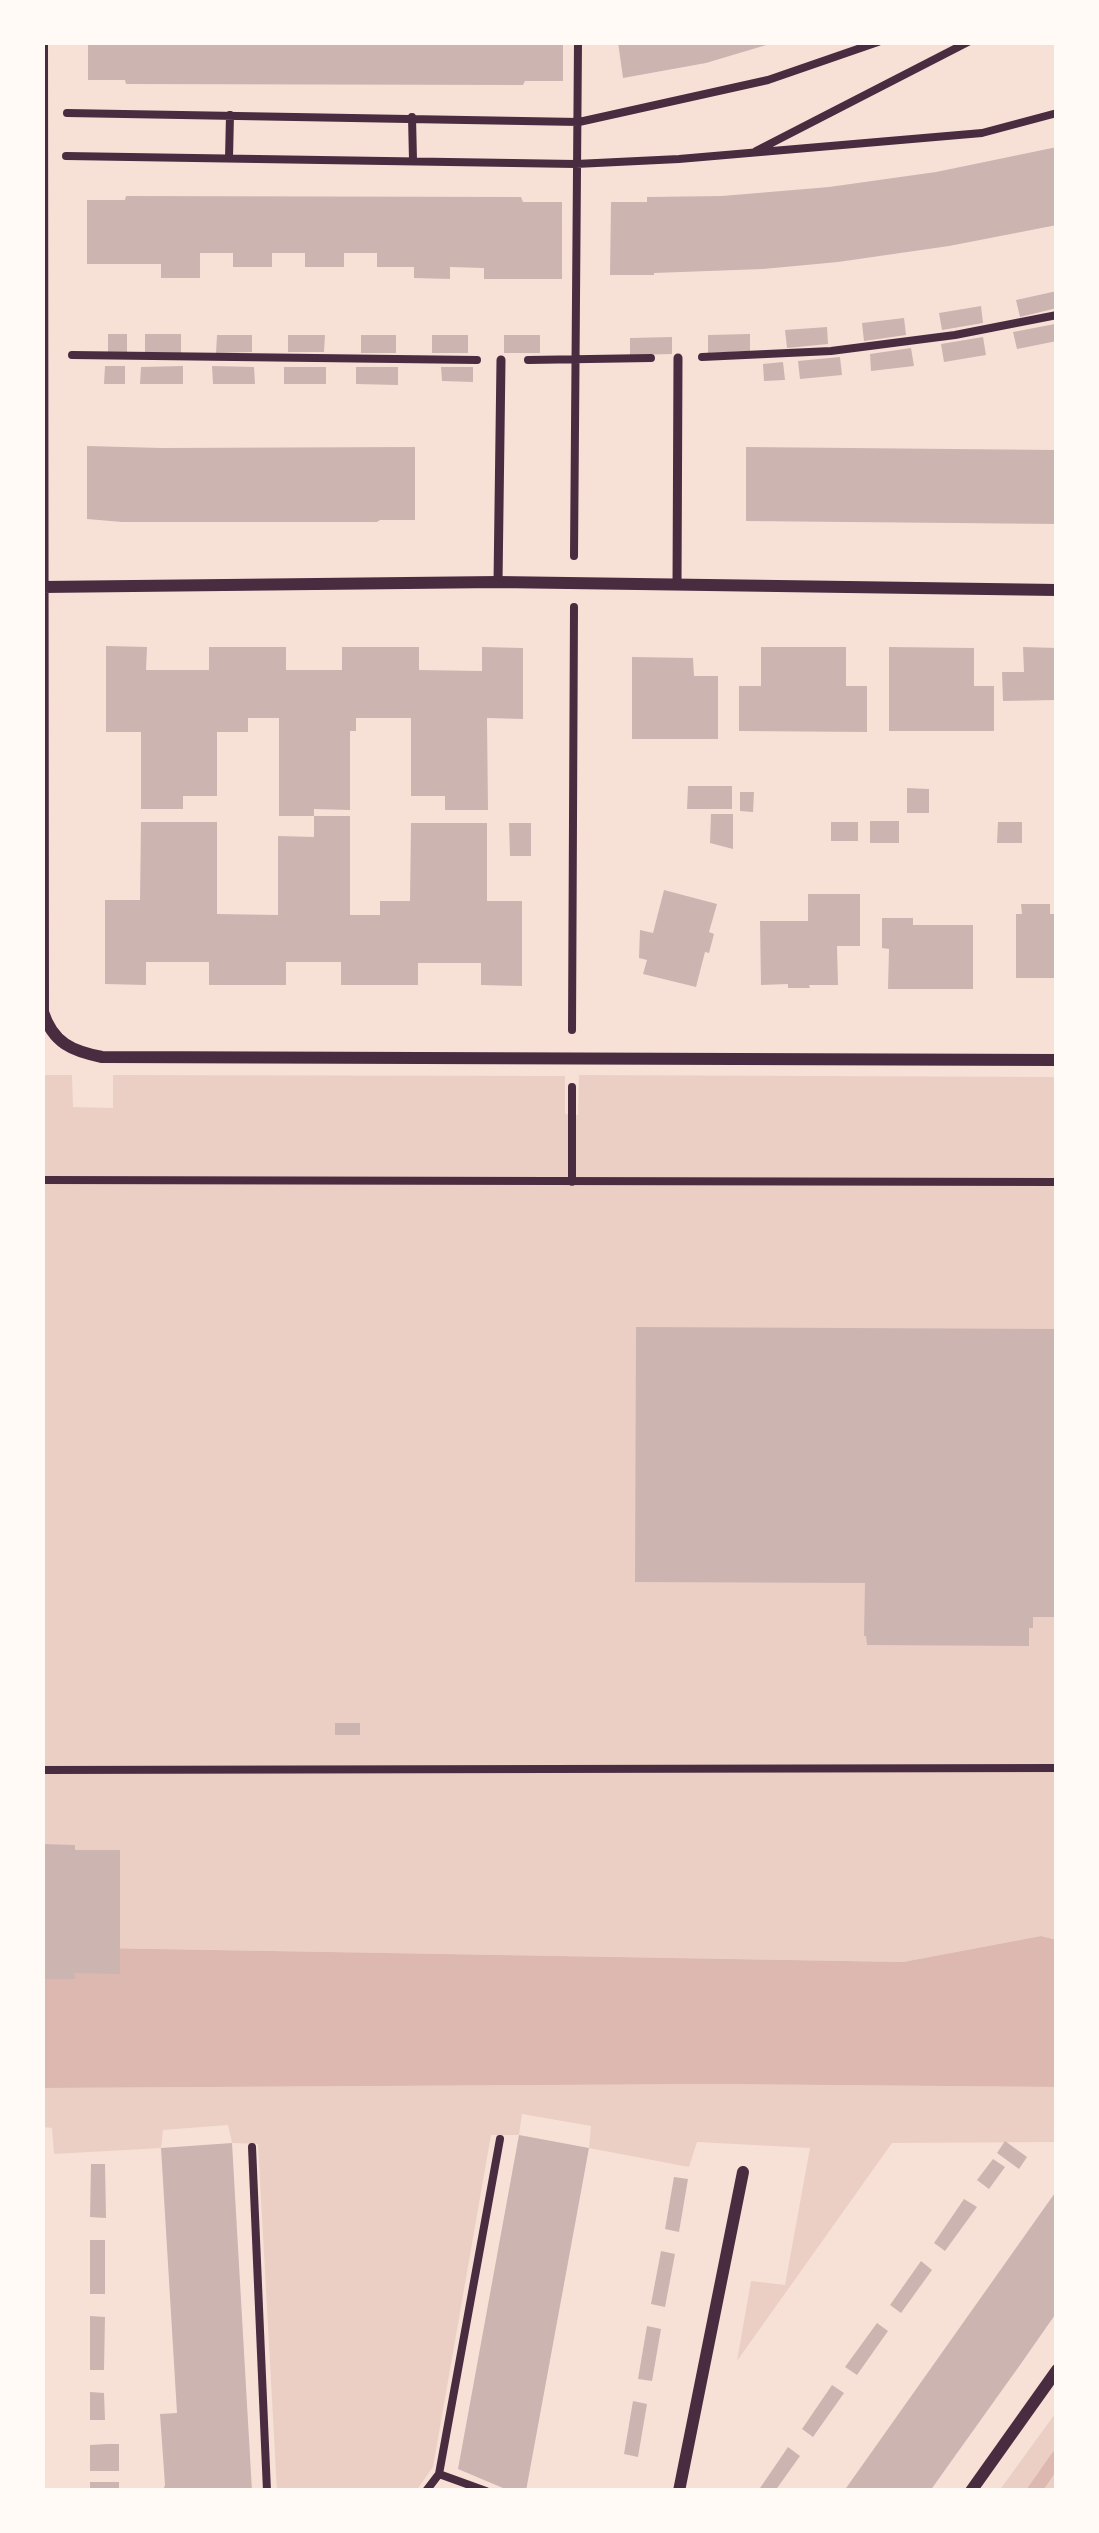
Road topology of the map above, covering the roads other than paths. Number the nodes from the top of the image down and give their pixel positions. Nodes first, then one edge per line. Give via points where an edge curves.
1 (42, 42) edge
2 (42, 113) edge
3 (42, 156) edge
4 (42, 355) edge
5 (678, 358) road end
6 (501, 360) road end
7 (498, 582) junction
8 (677, 585) junction
9 (42, 587) edge
10 (1057, 590) edge
11 (1057, 1060) edge
12 (743, 2172) dead end
13 (1057, 2370) edge
14 (679, 2491) edge
15 (971, 2491) edge

1 - 2 street
2 - 3 street
3 - 4 street
4 - 9 street
5 - 8 lane
6 - 7 lane
7 - 8 street
7 - 9 street
8 - 10 street
9 - 11 street via 43,1012 59,1042 79,1052
12 - 14 street
13 - 15 street

